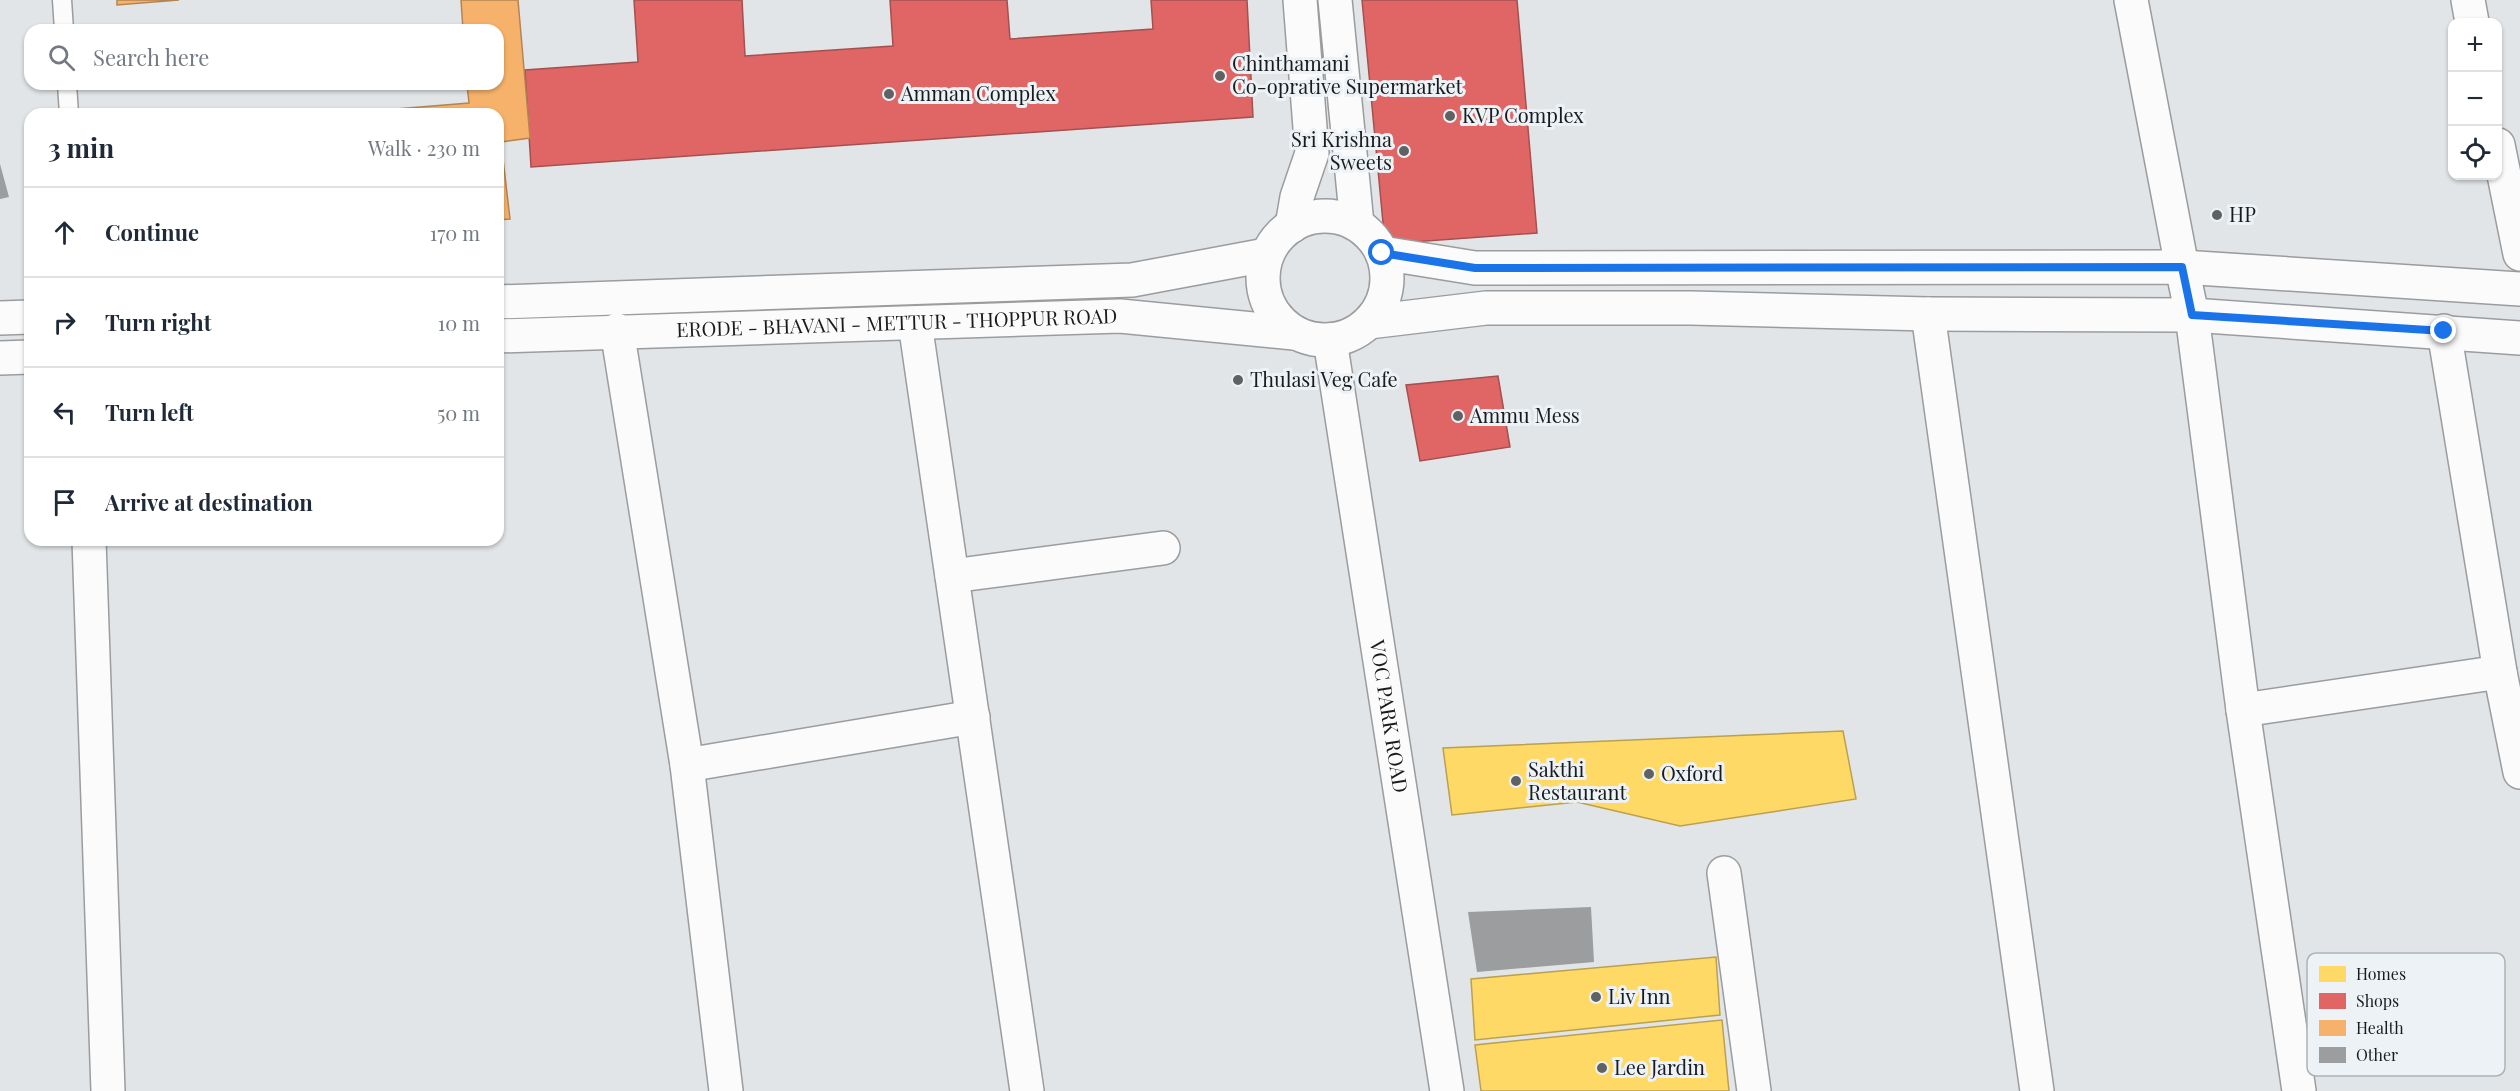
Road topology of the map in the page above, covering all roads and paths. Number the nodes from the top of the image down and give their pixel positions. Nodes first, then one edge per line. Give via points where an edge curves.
1 (62, 0) edge
2 (1300, 0) edge
3 (1335, 0) edge
4 (2131, 0) edge
5 (2468, 0) edge
6 (2471, 18) edge
7 (64, 24) edge
8 (67, 90) edge
9 (69, 108) edge
10 (2502, 165) edge
11 (1357, 224) junction
12 (1292, 226) junction
13 (1382, 253) junction
14 (2520, 254) edge
15 (1266, 255) junction
16 (2182, 267) junction
17 (2520, 289) edge
18 (504, 302) edge
19 (1928, 314) junction
20 (2192, 315) junction
21 (24, 317) edge
22 (0, 318) edge
23 (1369, 322) junction
24 (915, 323) junction
25 (617, 330) junction
26 (2444, 331) junction
27 (1294, 333) junction
28 (504, 336) edge
29 (2520, 338) edge
30 (1330, 340) junction
31 (24, 357) edge
32 (0, 358) edge
33 (89, 546) edge
34 (1163, 548) dead end
35 (952, 576) junction
36 (2500, 672) junction
37 (2243, 710) junction
38 (973, 717) junction
39 (687, 765) junction
40 (2520, 772) edge
41 (1724, 873) dead end
42 (108, 1091) edge
43 (726, 1091) edge
44 (1027, 1091) edge
45 (1448, 1091) edge
46 (1754, 1091) edge
47 (2037, 1091) edge
48 (2299, 1091) edge

1 - 7 lane
2 - 12 main road via 1312,153
3 - 11 main road
4 - 16 main road
5 - 6 main road
8 - 9 lane
10 - 14 main road
11 - 12 main road via 1325,216 1304,218
11 - 13 main road
12 - 15 main road via 1283,231
13 - 16 main road via 1475,268
13 - 23 main road via 1388,282 1379,310
15 - 18 main road, ERODE - BHAVANI - METTUR - THOPPUR ROAD via 1132,280
15 - 27 main road via 1263,291 1269,308
16 - 17 main road
16 - 20 main road
19 - 20 main road
19 - 23 main road via 1486,308
19 - 47 main road
20 - 26 main road
20 - 37 main road
21 - 22 main road
23 - 30 main road, ERODE - BHAVANI - METTUR - THOPPUR ROAD via 1358,331
24 - 25 main road, ERODE - BHAVANI - METTUR - THOPPUR ROAD
24 - 27 main road, ERODE - BHAVANI - METTUR - THOPPUR ROAD via 1120,316
24 - 35 main road
25 - 28 main road, ERODE - BHAVANI - METTUR - THOPPUR ROAD
25 - 39 main road
26 - 29 main road
26 - 36 main road
27 - 30 main road, ERODE - BHAVANI - METTUR - THOPPUR ROAD
30 - 45 main road, VOC PARK ROAD
31 - 32 main road
33 - 42 main road
34 - 35 main road
35 - 38 main road
36 - 37 main road
36 - 40 main road
37 - 48 main road
38 - 39 main road
38 - 44 main road
39 - 43 main road
41 - 46 main road

